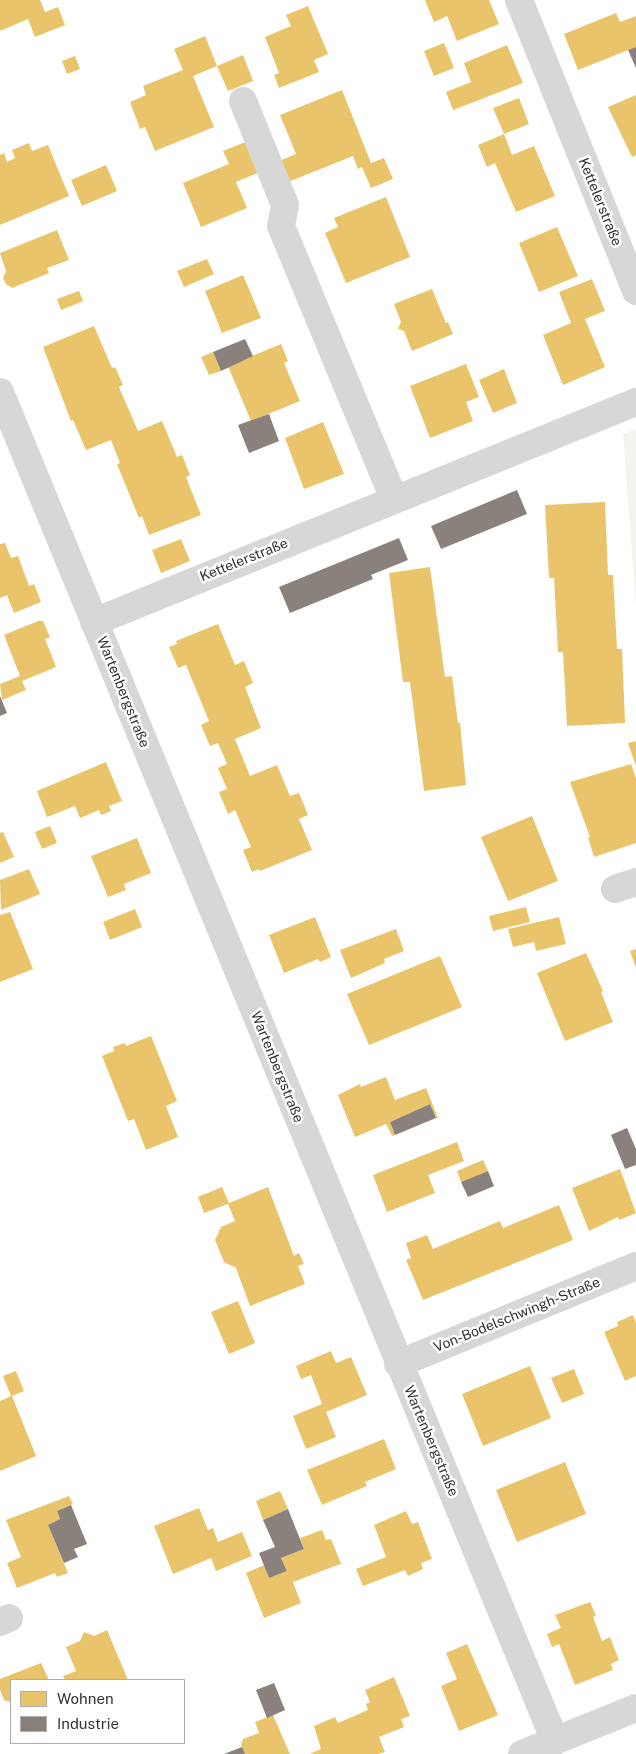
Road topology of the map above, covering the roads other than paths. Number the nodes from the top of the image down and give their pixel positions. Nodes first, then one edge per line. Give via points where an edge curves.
1 (518, 0) edge
2 (243, 101) dead end
3 (636, 291) edge
4 (0, 392) edge
5 (636, 402) edge
6 (394, 499) junction
7 (94, 622) junction
8 (636, 1266) edge
9 (398, 1364) junction
10 (636, 1708) edge
11 (555, 1741) junction
12 (522, 1754) edge

1 - 3 street, Kettelerstraße
2 - 6 street via 286,205 281,226
4 - 7 street, Wartenbergstraße
5 - 6 street, Kettelerstraße
6 - 7 street, Kettelerstraße
7 - 9 street, Wartenbergstraße
8 - 9 street, Von-Bodelschwingh-Straße
9 - 11 street, Wartenbergstraße
10 - 11 street
11 - 12 street

